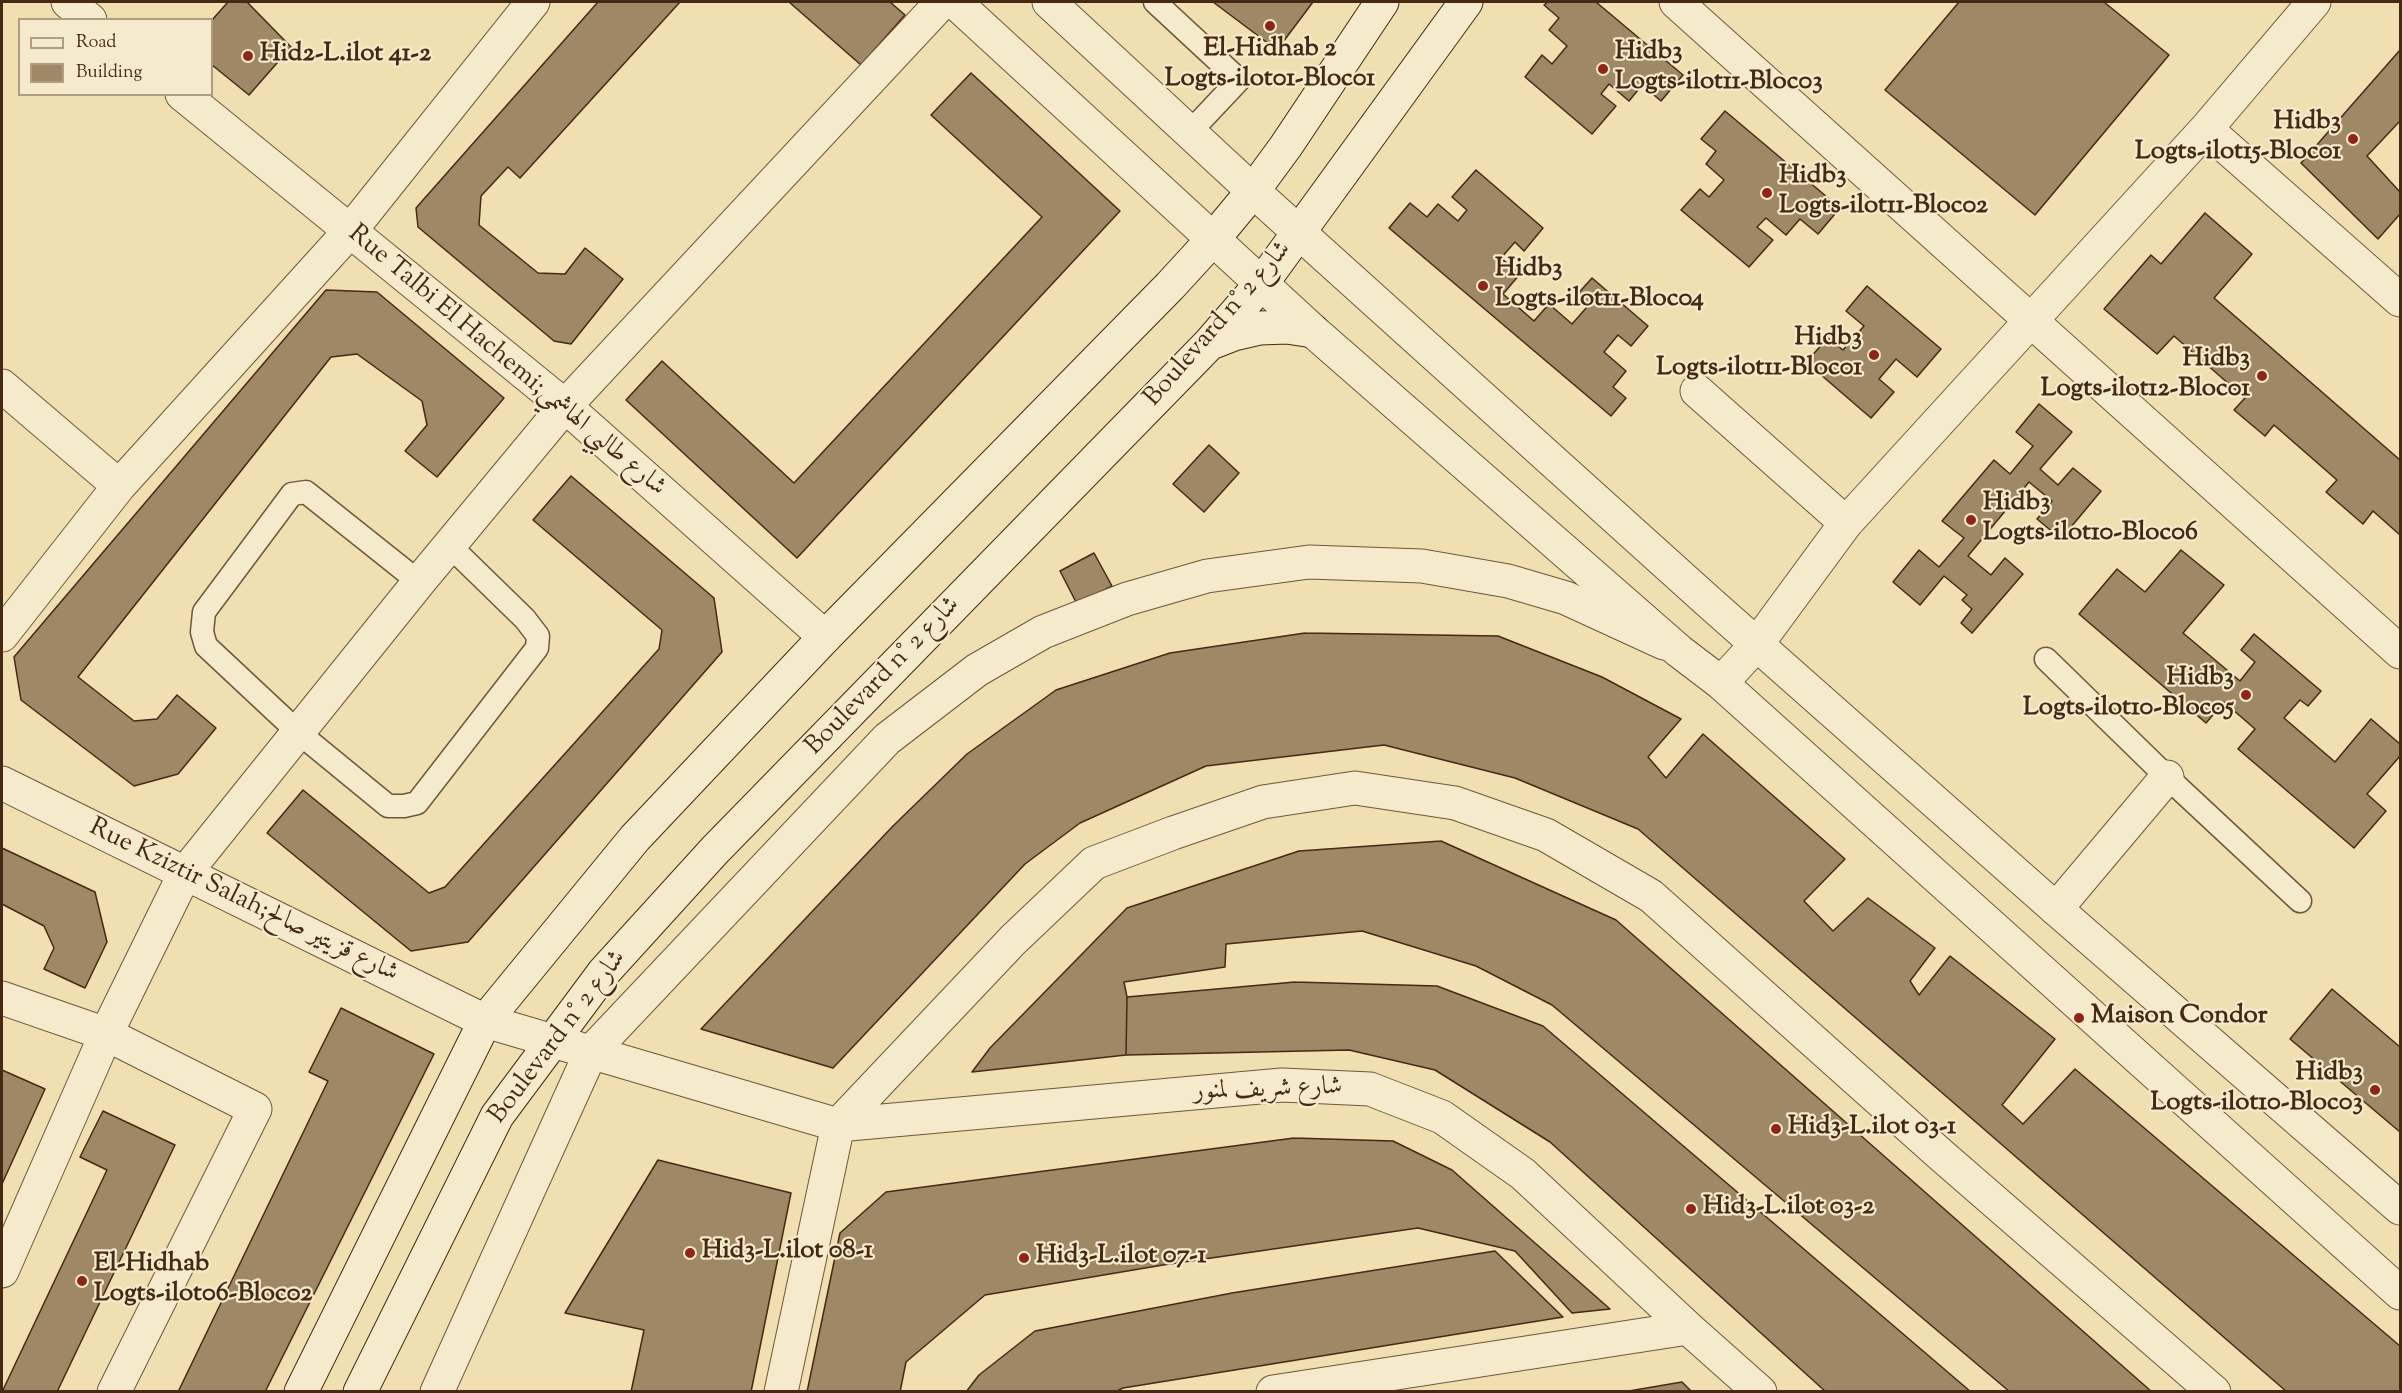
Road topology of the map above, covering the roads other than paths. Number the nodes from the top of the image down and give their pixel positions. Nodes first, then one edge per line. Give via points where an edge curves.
1 (68, 2) edge
2 (942, 2) edge
3 (955, 2) edge
4 (1049, 2) edge
5 (1155, 2) edge
6 (1382, 2) edge
7 (1466, 2) edge
8 (1676, 2) edge
9 (2314, 2) edge
10 (525, 4) edge
11 (88, 18) edge
12 (184, 96) edge
13 (2206, 129) junction
14 (1190, 132) junction
15 (1253, 191) junction
16 (350, 231) junction
17 (1299, 233) junction
18 (1214, 238) junction
19 (1262, 283) junction
20 (2396, 286) edge
21 (2031, 321) junction
22 (1313, 331) junction
23 (1209, 344) junction
24 (2, 386) edge
25 (1697, 391) dead end
26 (565, 406) junction
27 (119, 486) junction
28 (1846, 522) junction
29 (449, 545) junction
30 (419, 582) junction
31 (2, 635) edge
32 (825, 637) junction
33 (1757, 644) junction
34 (1679, 651) junction
35 (2400, 652) edge
36 (2046, 659) dead end
37 (1721, 683) junction
38 (299, 733) junction
39 (2167, 777) junction
40 (2, 783) edge
41 (185, 873) junction
42 (2300, 901) dead end
43 (2056, 909) junction
44 (2, 998) edge
45 (485, 1021) junction
46 (106, 1034) junction
47 (554, 1042) junction
48 (591, 1052) junction
49 (838, 1125) junction
50 (2400, 1208) edge
51 (2, 1271) edge
52 (2400, 1293) edge
53 (1688, 1328) junction
54 (2188, 1381) edge
55 (114, 1392) edge
56 (301, 1392) edge
57 (360, 1392) edge
58 (436, 1392) edge
59 (781, 1392) edge
60 (1273, 1392) edge
61 (1761, 1392) edge
62 (2214, 1392) edge

1 - 11 street
2 - 26 street
3 - 18 street
4 - 14 street
5 - 14 lane via 1239,80
6 - 15 street, Boulevard n° شارع 2
7 - 17 street, Boulevard n° شارع 2
8 - 21 street
9 - 13 street
10 - 16 street
12 - 16 street, Rue Talbi El Hachemi;شارع طالبي الهاشمي
13 - 20 street
13 - 21 street
14 - 15 street
15 - 17 street
15 - 18 street, Boulevard n° شارع 2
16 - 26 street, Rue Talbi El Hachemi;شارع طالبي الهاشمي
16 - 27 street
17 - 19 street, Boulevard n° شارع 2
17 - 33 street
18 - 19 street
18 - 32 street, Boulevard n° شارع 2
19 - 22 street
19 - 23 street, Boulevard n° شارع 2
21 - 28 street
21 - 35 street
22 - 23 street via 1260,328
22 - 34 street
23 - 47 street, Boulevard n° شارع 2 via 715,850 604,972
24 - 27 street
25 - 28 street
26 - 29 street
26 - 32 street, Rue Talbi El Hachemi;شارع طالبي الهاشمي
27 - 31 street
28 - 33 street
29 - 30 street
29 - 38 lane via 525,619 538,636 537,648 417,803 388,806
30 - 38 street
30 - 38 lane via 306,492 292,494 283,504 204,612 202,632 206,646
32 - 45 street, Boulevard n° شارع 2 via 635,838
33 - 37 street
33 - 43 street
34 - 37 street
34 - 48 street via 1566,598 1508,581 1422,566 1309,562 1207,576 1127,599 1044,632 977,670 887,739
36 - 39 lane
37 - 52 street
38 - 41 street
39 - 42 lane
39 - 43 street
40 - 41 street, Rue Kziztir Salah;شارع قزيتير صالح
41 - 45 street, Rue Kziztir Salah;شارع قزيتير صالح
41 - 46 street
43 - 50 street
44 - 46 street
45 - 47 street, Rue Kziztir Salah;شارع قزيتير صالح
45 - 56 street, Boulevard n° شارع 2
46 - 51 street
46 - 55 street via 255,1109
47 - 48 street, Rue Kziztir Salah;شارع قزيتير صالح
47 - 57 street, Boulevard n° شارع 2 via 497,1116
48 - 49 street, Rue Kziztir Salah;شارع قزيتير صالح
48 - 58 street
49 - 53 street, شارع شريف لمنور via 1282,1085 1370,1089 1442,1118 1523,1174
49 - 54 street via 1013,940 1094,864 1263,802 1355,788 1455,803 1546,835 1651,896
49 - 59 street
53 - 60 street
53 - 61 street, شارع شريف لمنور
54 - 62 street

